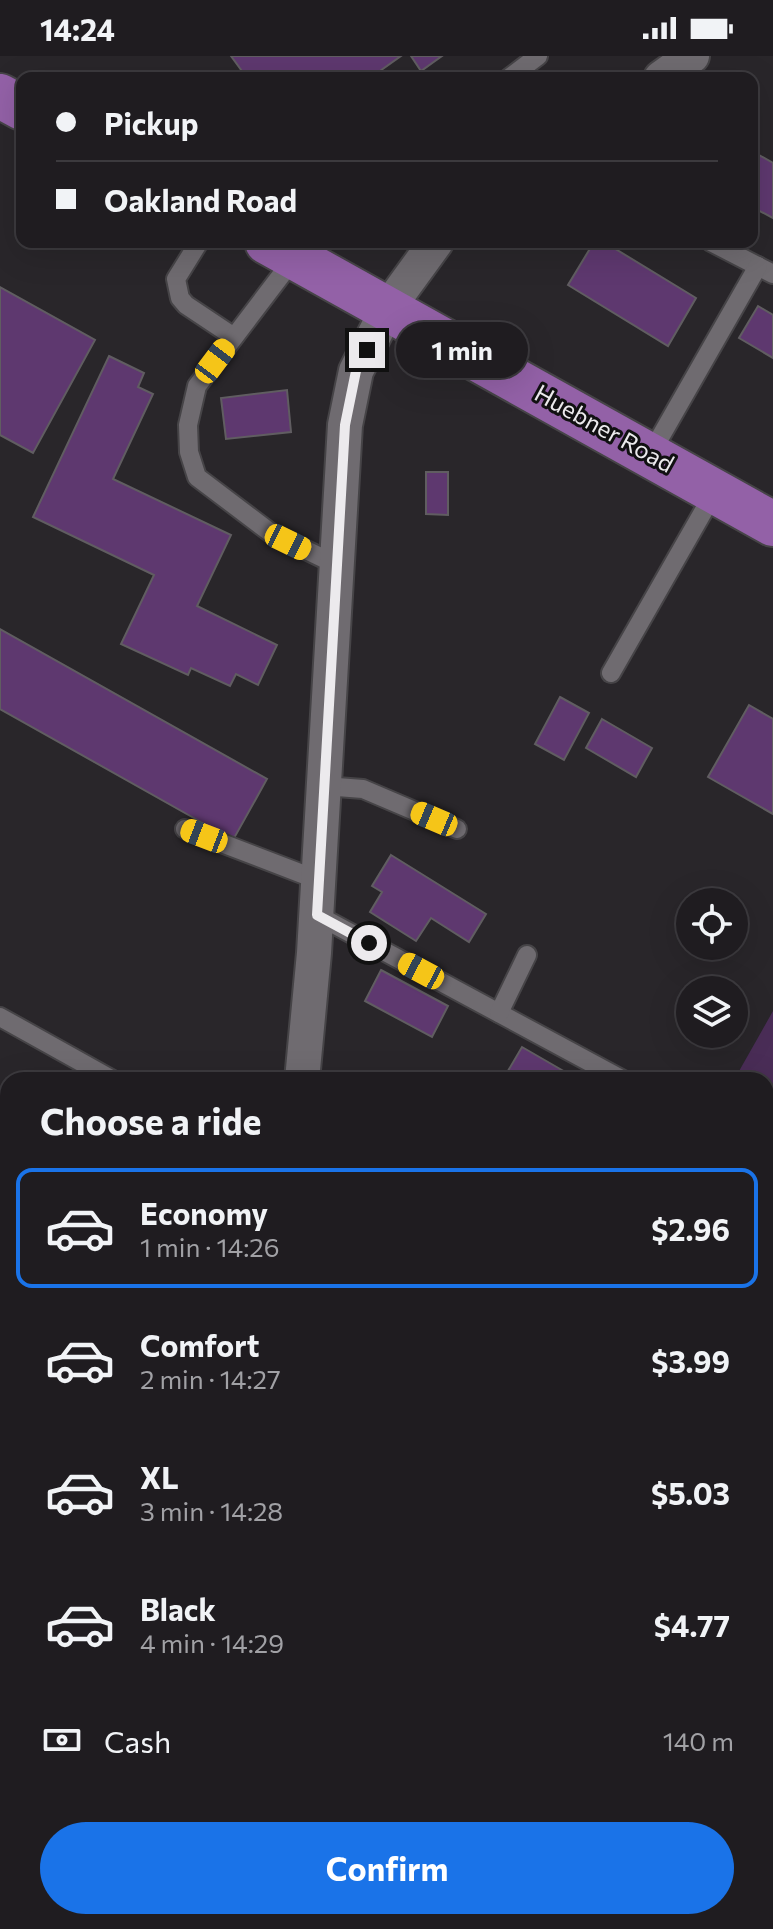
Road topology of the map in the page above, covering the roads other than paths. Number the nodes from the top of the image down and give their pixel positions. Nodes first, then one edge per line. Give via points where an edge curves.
1 (538, 56) edge
2 (692, 56) edge
3 (517, 72) edge
4 (669, 72) edge
5 (195, 248) edge
6 (432, 248) edge
7 (723, 248) edge
8 (281, 250) edge
9 (766, 270) edge
10 (388, 308) junction
11 (234, 337) junction
12 (650, 455) junction
13 (715, 491) junction
14 (773, 524) edge
15 (337, 565) junction
16 (611, 673) dead end
17 (324, 786) junction
18 (185, 829) dead end
19 (457, 829) dead end
20 (318, 880) junction
21 (317, 915) junction
22 (527, 955) dead end
23 (499, 1013) junction
24 (0, 1017) edge
25 (99, 1072) edge
26 (303, 1072) edge
27 (608, 1072) edge

1 - 3 lane
2 - 4 street
5 - 11 lane via 176,279 180,298
6 - 10 street
7 - 9 lane
8 - 10 main road, Huebner Road
8 - 11 lane
9 - 12 lane
10 - 12 main road, Huebner Road
10 - 15 street via 356,371 348,411
11 - 15 lane via 197,386 188,425 197,477 271,533
12 - 13 main road, Huebner Road
13 - 14 main road, Huebner Road
13 - 16 lane
15 - 17 street
17 - 19 lane via 363,789
17 - 20 street
18 - 20 lane
20 - 21 street
21 - 23 lane
21 - 26 street
22 - 23 lane
23 - 27 lane
24 - 25 lane

